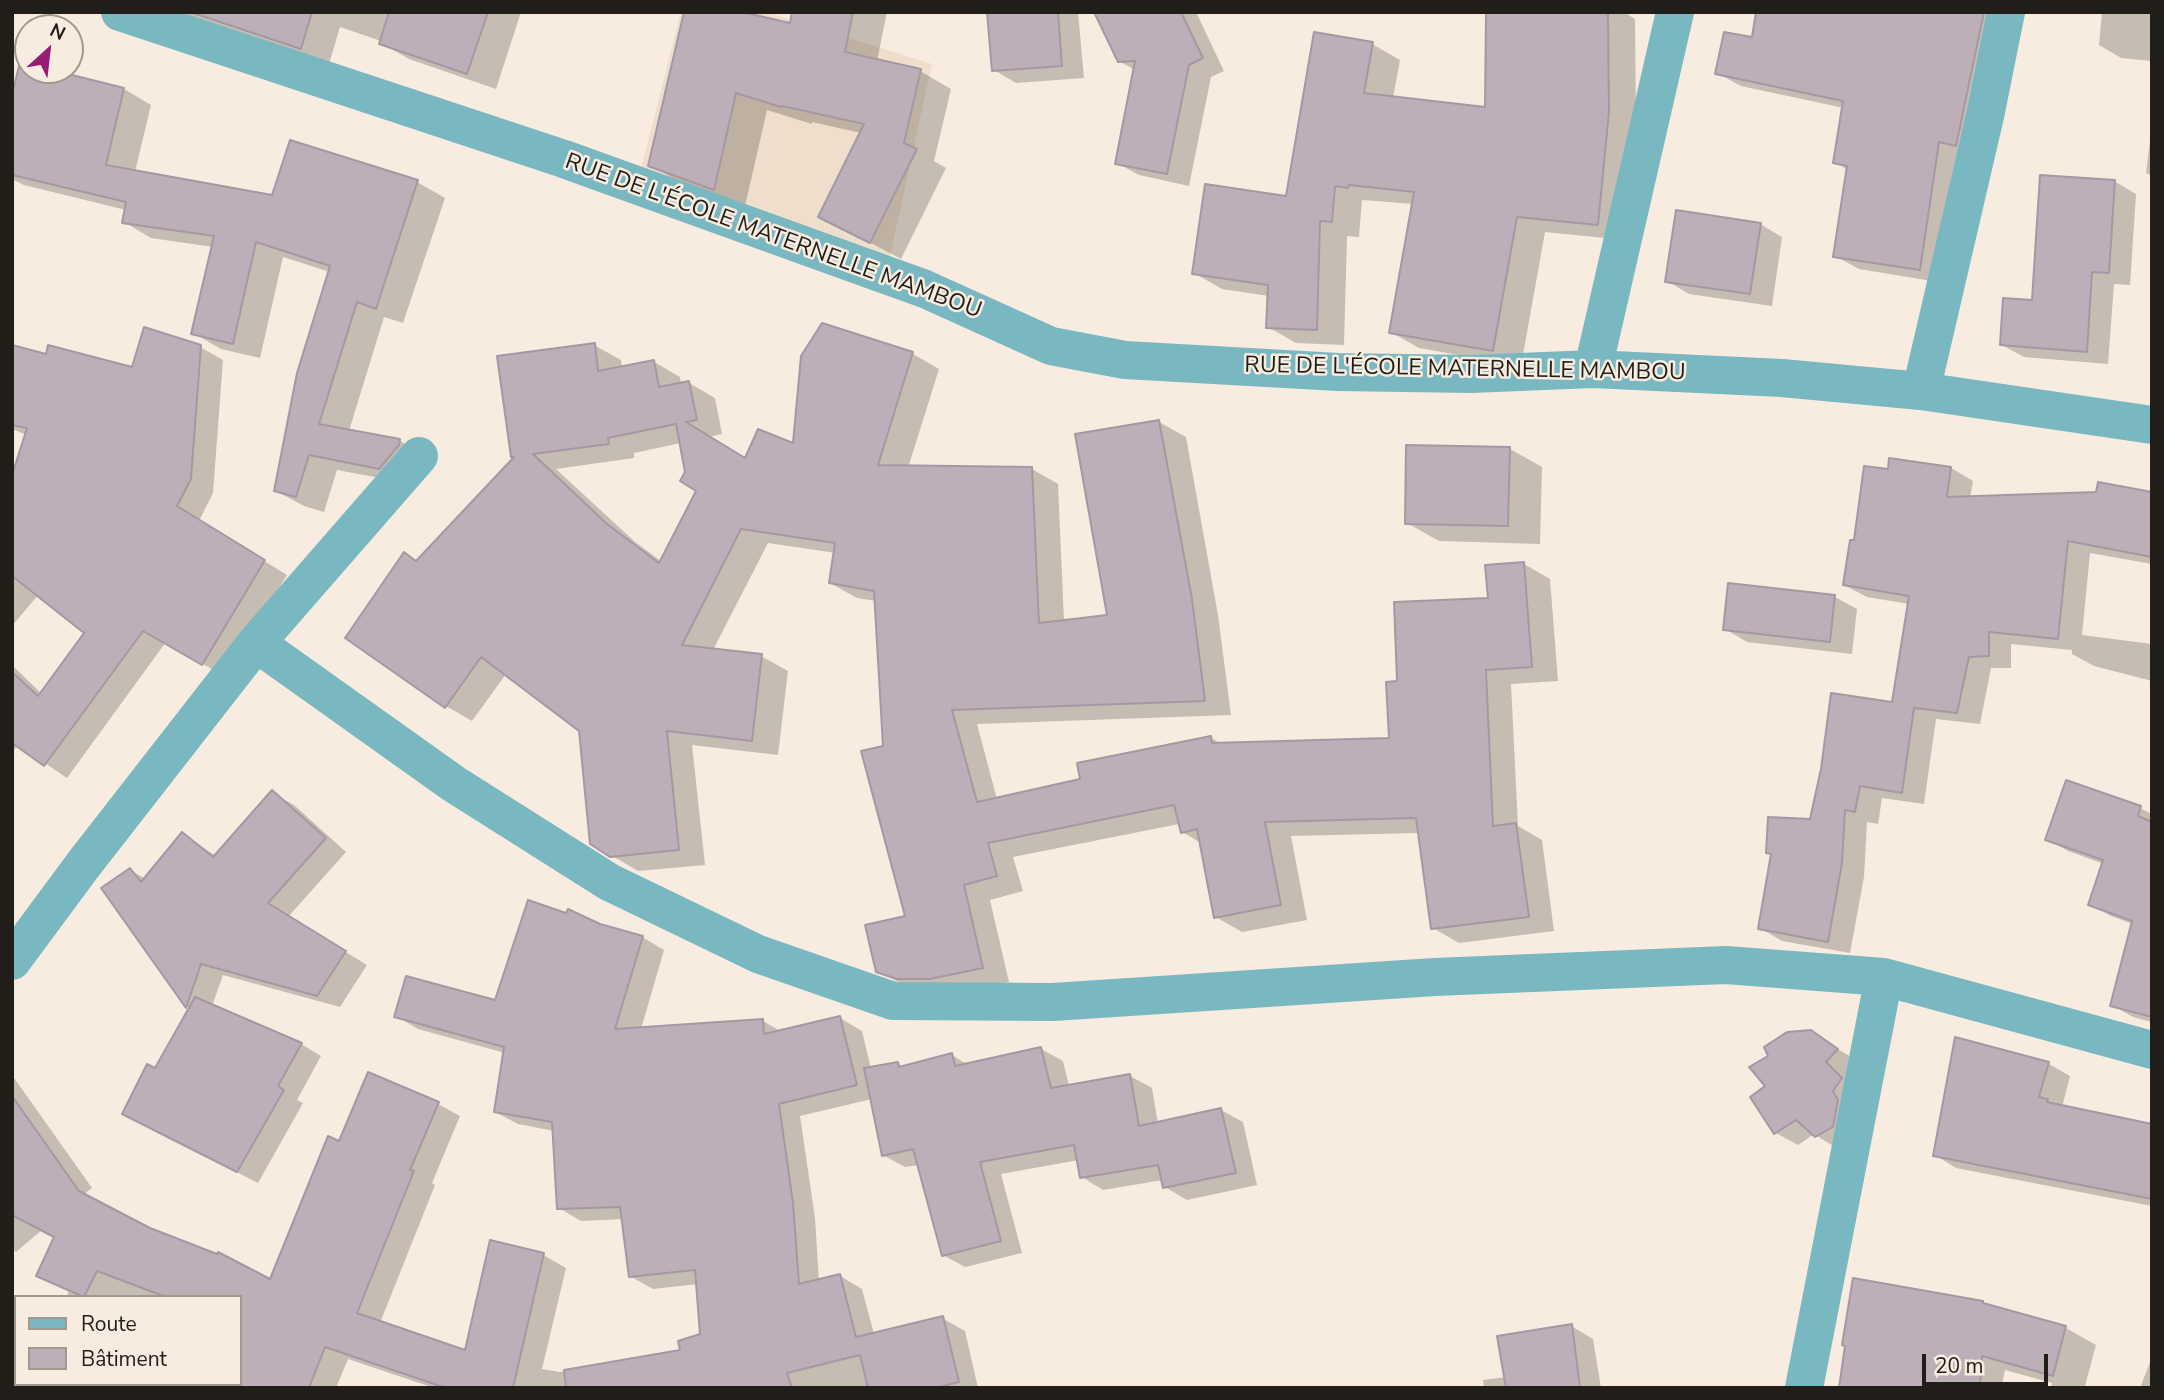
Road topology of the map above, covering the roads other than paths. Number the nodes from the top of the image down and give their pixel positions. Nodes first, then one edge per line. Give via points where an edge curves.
1 (120, 12) edge
2 (1675, 12) edge
3 (2006, 12) edge
4 (1593, 369) junction
5 (1921, 391) junction
6 (2152, 425) edge
7 (419, 456) dead end
8 (256, 643) junction
9 (12, 961) edge
10 (1884, 977) junction
11 (2152, 1051) edge
12 (1804, 1388) edge

1 - 4 street, RUE DE L'ÉCOLE MATERNELLE MAMBOU via 577,164 925,289 1051,346 1125,360 1338,372 1471,374
2 - 4 street
3 - 5 street
4 - 5 street, RUE DE L'ÉCOLE MATERNELLE MAMBOU
5 - 6 street, RUE DE L'ÉCOLE MATERNELLE MAMBOU
7 - 8 street
8 - 9 street
8 - 10 street via 454,784 609,882 758,954 893,1001 1053,1002 1435,977 1726,965
10 - 11 street
10 - 12 street

